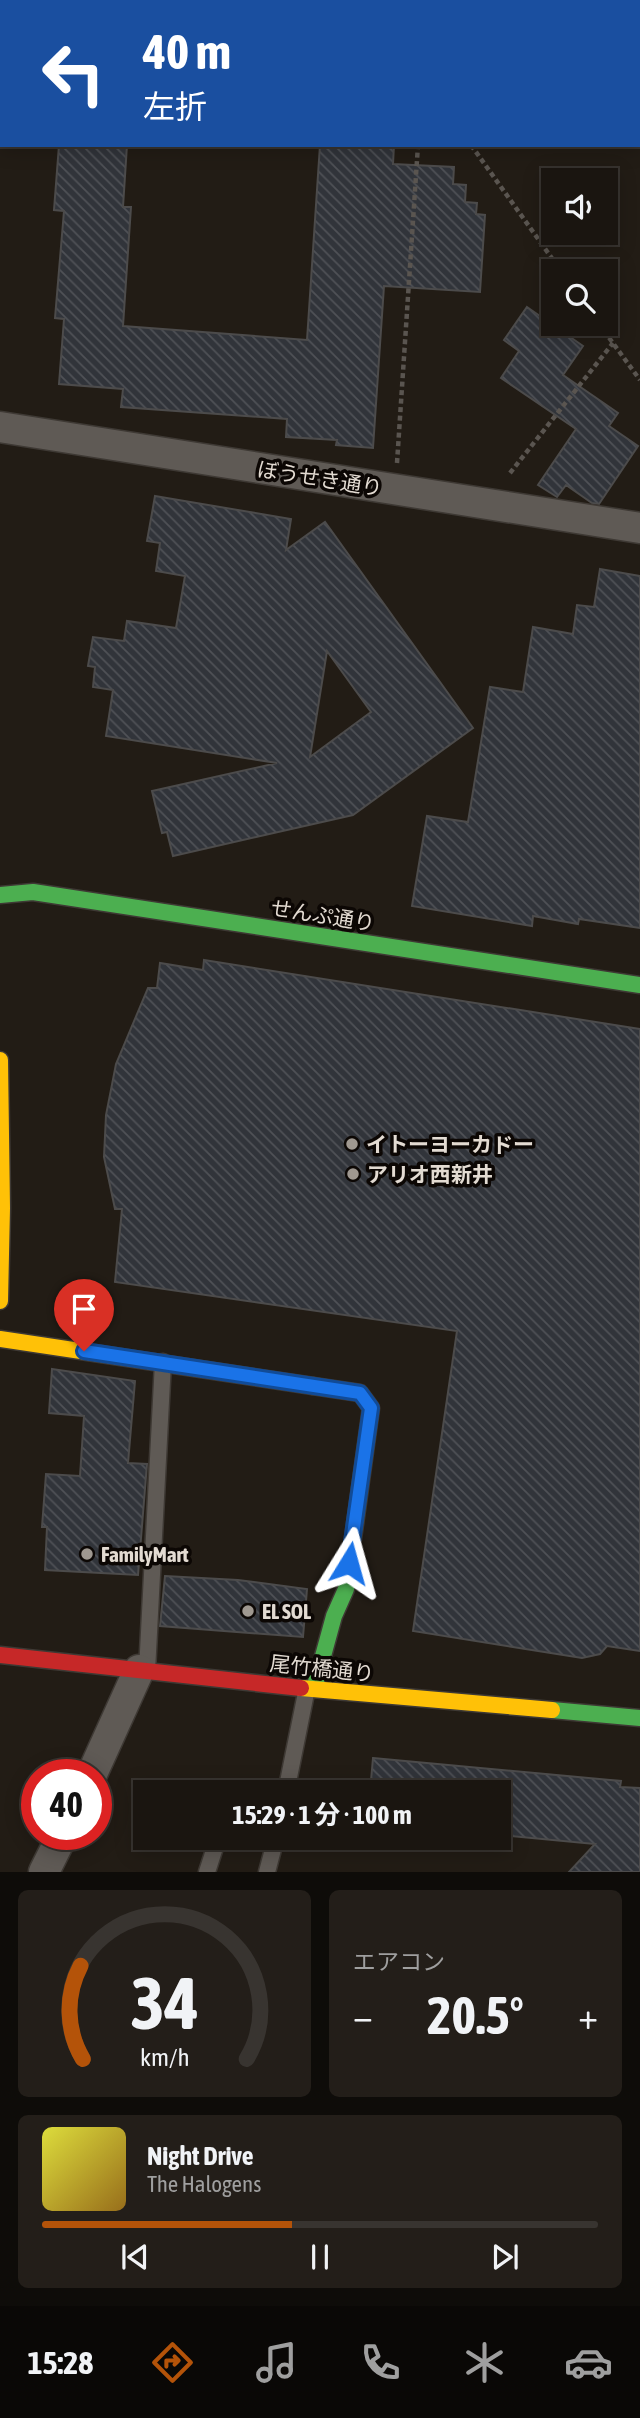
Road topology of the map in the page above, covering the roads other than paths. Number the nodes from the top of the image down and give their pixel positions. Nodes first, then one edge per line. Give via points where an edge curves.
1 (0, 427) edge
2 (640, 528) edge
3 (0, 895) edge
4 (640, 985) edge
5 (0, 1060) edge
6 (1, 1132) edge
7 (0, 1301) edge
8 (0, 1339) edge
9 (163, 1362) junction
10 (0, 1656) edge
11 (143, 1670) junction
12 (310, 1688) junction
13 (640, 1718) edge
14 (99, 1759) edge
15 (289, 1780) edge
16 (55, 1850) edge
17 (214, 1850) edge
18 (273, 1850) edge
19 (44, 1872) edge
20 (207, 1872) edge
21 (267, 1872) edge

1 - 2 street, ぼうせき通り
3 - 4 street, せんぷ通り via 33,892
5 - 6 street
6 - 7 street
8 - 9 street
9 - 11 lane
9 - 12 street via 360,1393 371,1408 346,1589
10 - 11 street, 尾竹橋通り
11 - 12 street, 尾竹橋通り
11 - 14 street
12 - 13 street, 尾竹橋通り
12 - 15 lane
16 - 19 street
17 - 20 lane
18 - 21 lane

